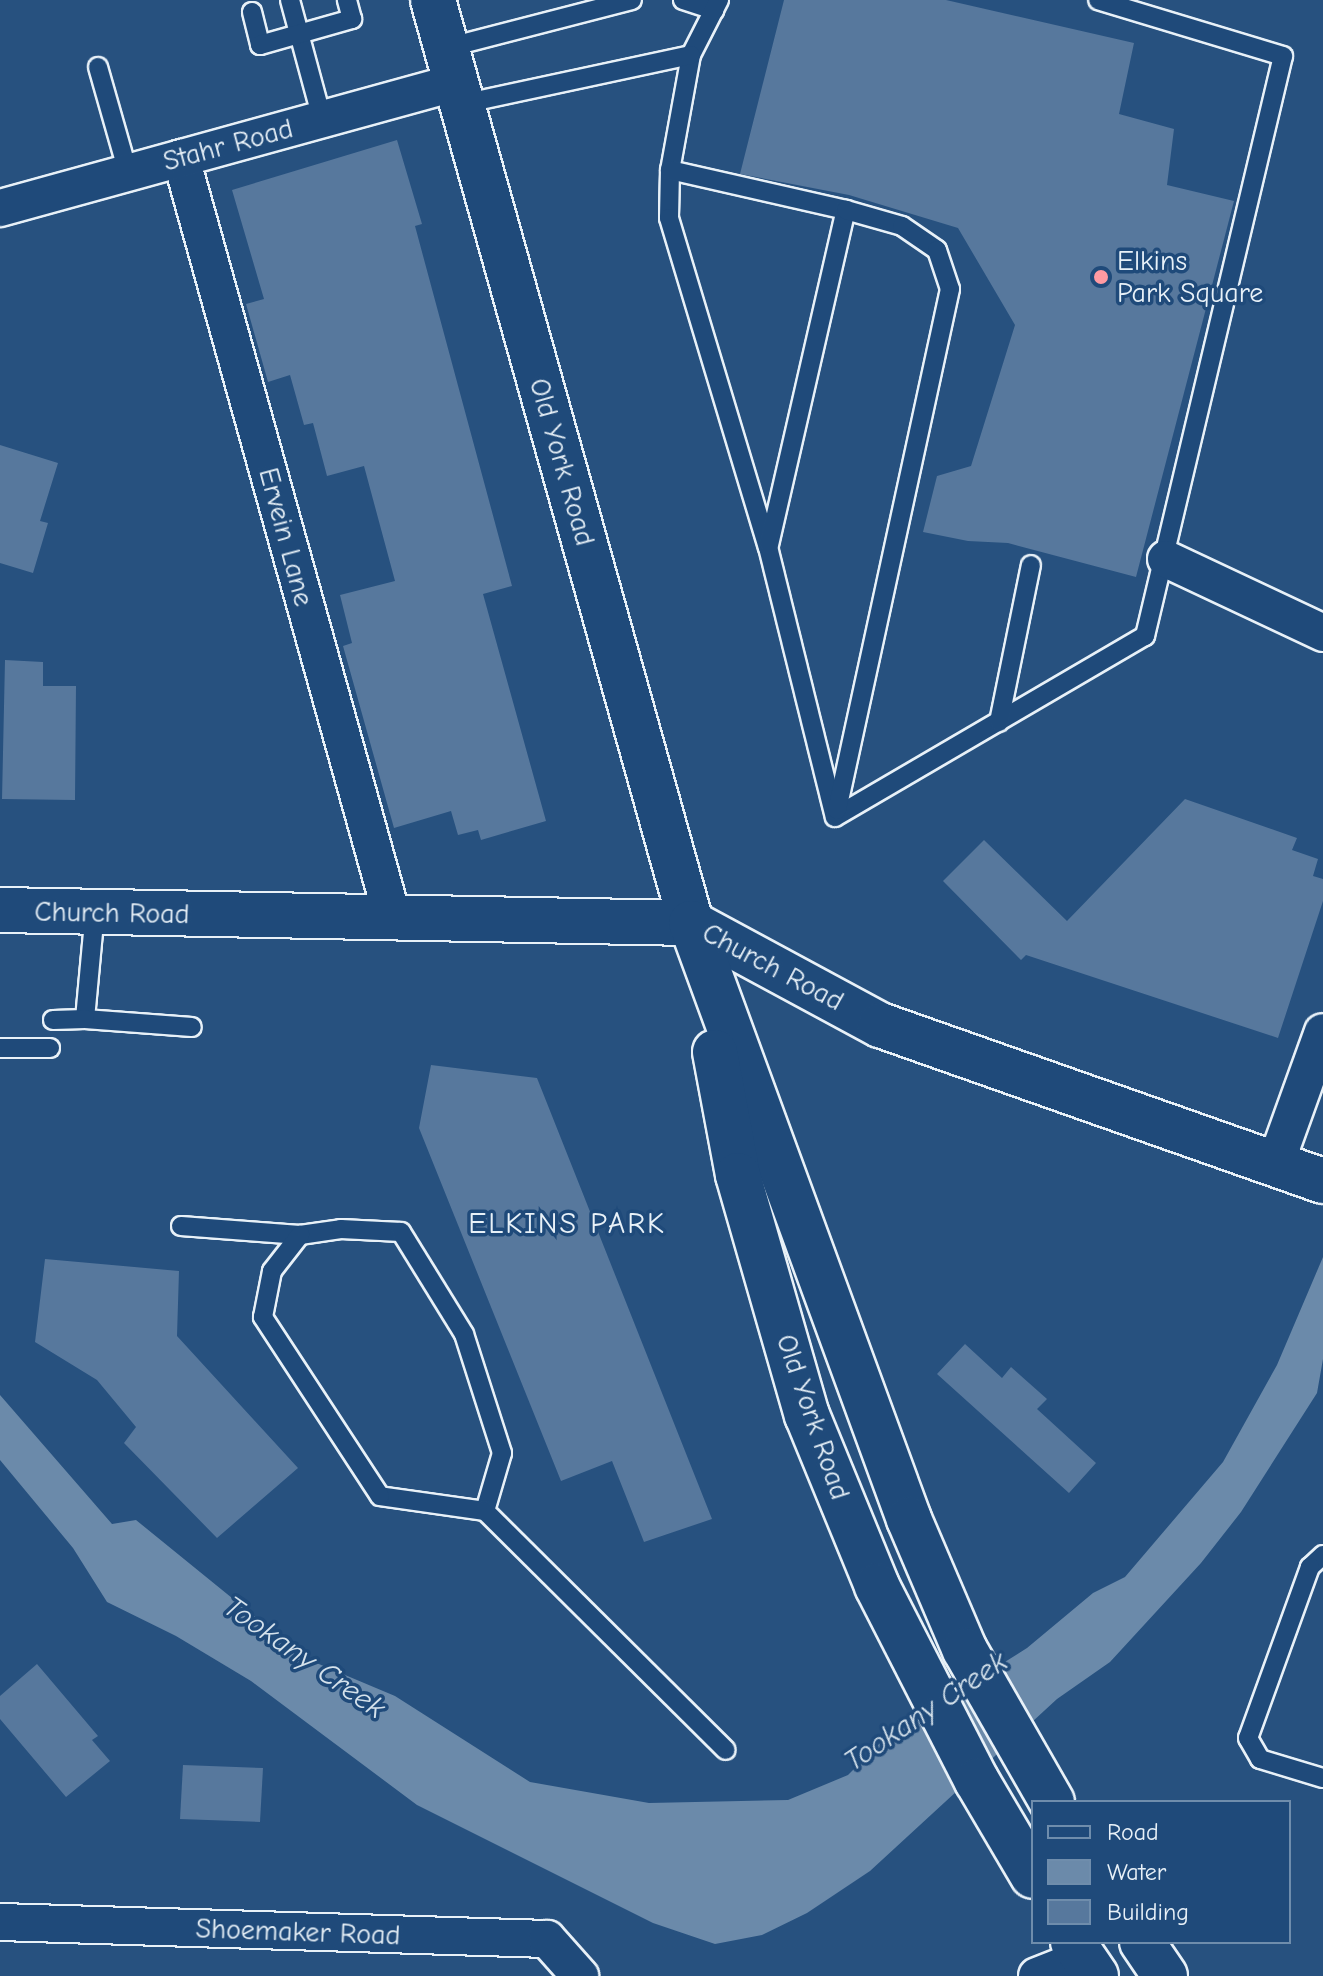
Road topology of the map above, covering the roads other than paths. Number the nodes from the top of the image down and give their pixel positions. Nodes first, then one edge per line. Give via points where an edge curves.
1 (290, 0) edge
2 (347, 0) edge
3 (433, 0) edge
4 (632, 0) edge
5 (683, 0) edge
6 (1098, 0) edge
7 (716, 5) edge
8 (252, 12) dead end
9 (299, 34) junction
10 (691, 55) junction
11 (98, 67) dead end
12 (455, 78) junction
13 (322, 119) junction
14 (181, 158) junction
15 (670, 170) junction
16 (128, 172) junction
17 (0, 208) edge
18 (846, 210) junction
19 (768, 547) junction
20 (1166, 559) junction
21 (1031, 565) dead end
22 (1323, 633) edge
23 (999, 722) junction
24 (835, 817) junction
25 (0, 910) edge
26 (95, 911) junction
27 (392, 916) junction
28 (691, 923) junction
29 (85, 1019) junction
30 (53, 1020) dead end
31 (192, 1027) dead end
32 (1323, 1032) edge
33 (0, 1048) edge
34 (50, 1048) dead end
35 (1275, 1165) junction
36 (1320, 1180) edge
37 (181, 1226) dead end
38 (300, 1235) junction
39 (485, 1511) junction
40 (1323, 1555) edge
41 (726, 1750) dead end
42 (1323, 1778) edge
43 (1051, 1800) edge
44 (1031, 1873) edge
45 (0, 1922) edge
46 (1143, 1944) edge
47 (1084, 1959) edge
48 (580, 1976) edge
49 (1037, 1976) edge
50 (1165, 1976) edge

1 - 9 lane
2 - 9 lane via 352,19
3 - 12 main road, Old York Road
4 - 12 lane
5 - 7 lane
6 - 20 lane via 1283,56
7 - 10 lane
8 - 9 lane via 260,45
9 - 13 lane
10 - 12 lane
10 - 15 lane
11 - 16 lane
12 - 13 street, Stahr Road
12 - 28 main road, Old York Road
13 - 14 street, Stahr Road
14 - 16 street, Stahr Road
14 - 27 street, Ervein Lane
15 - 18 lane
15 - 19 lane via 669,218
16 - 17 street, Stahr Road
18 - 19 lane
18 - 24 lane via 902,226 937,250 950,289
19 - 24 lane
20 - 22 street
20 - 23 lane via 1145,636
21 - 23 lane
23 - 24 lane
25 - 26 main road, Church Road
26 - 27 main road, Church Road
26 - 29 lane
27 - 28 main road, Church Road
28 - 35 main road, Church Road via 880,1025
28 - 43 main road, Old York Road via 887,1460 965,1650
28 - 44 main road, Old York Road via 738,1175 807,1415 877,1586 977,1781
29 - 30 lane
29 - 31 lane
32 - 35 street
33 - 34 lane
35 - 36 main road, Church Road
37 - 38 lane
38 - 39 lane via 341,1229 401,1232 464,1334 502,1453
38 - 39 lane via 272,1271 263,1317 380,1496
39 - 41 lane
40 - 42 lane via 1310,1567 1248,1738 1260,1759
45 - 48 street, Shoemaker Road via 547,1939
46 - 50 main road
47 - 49 street

